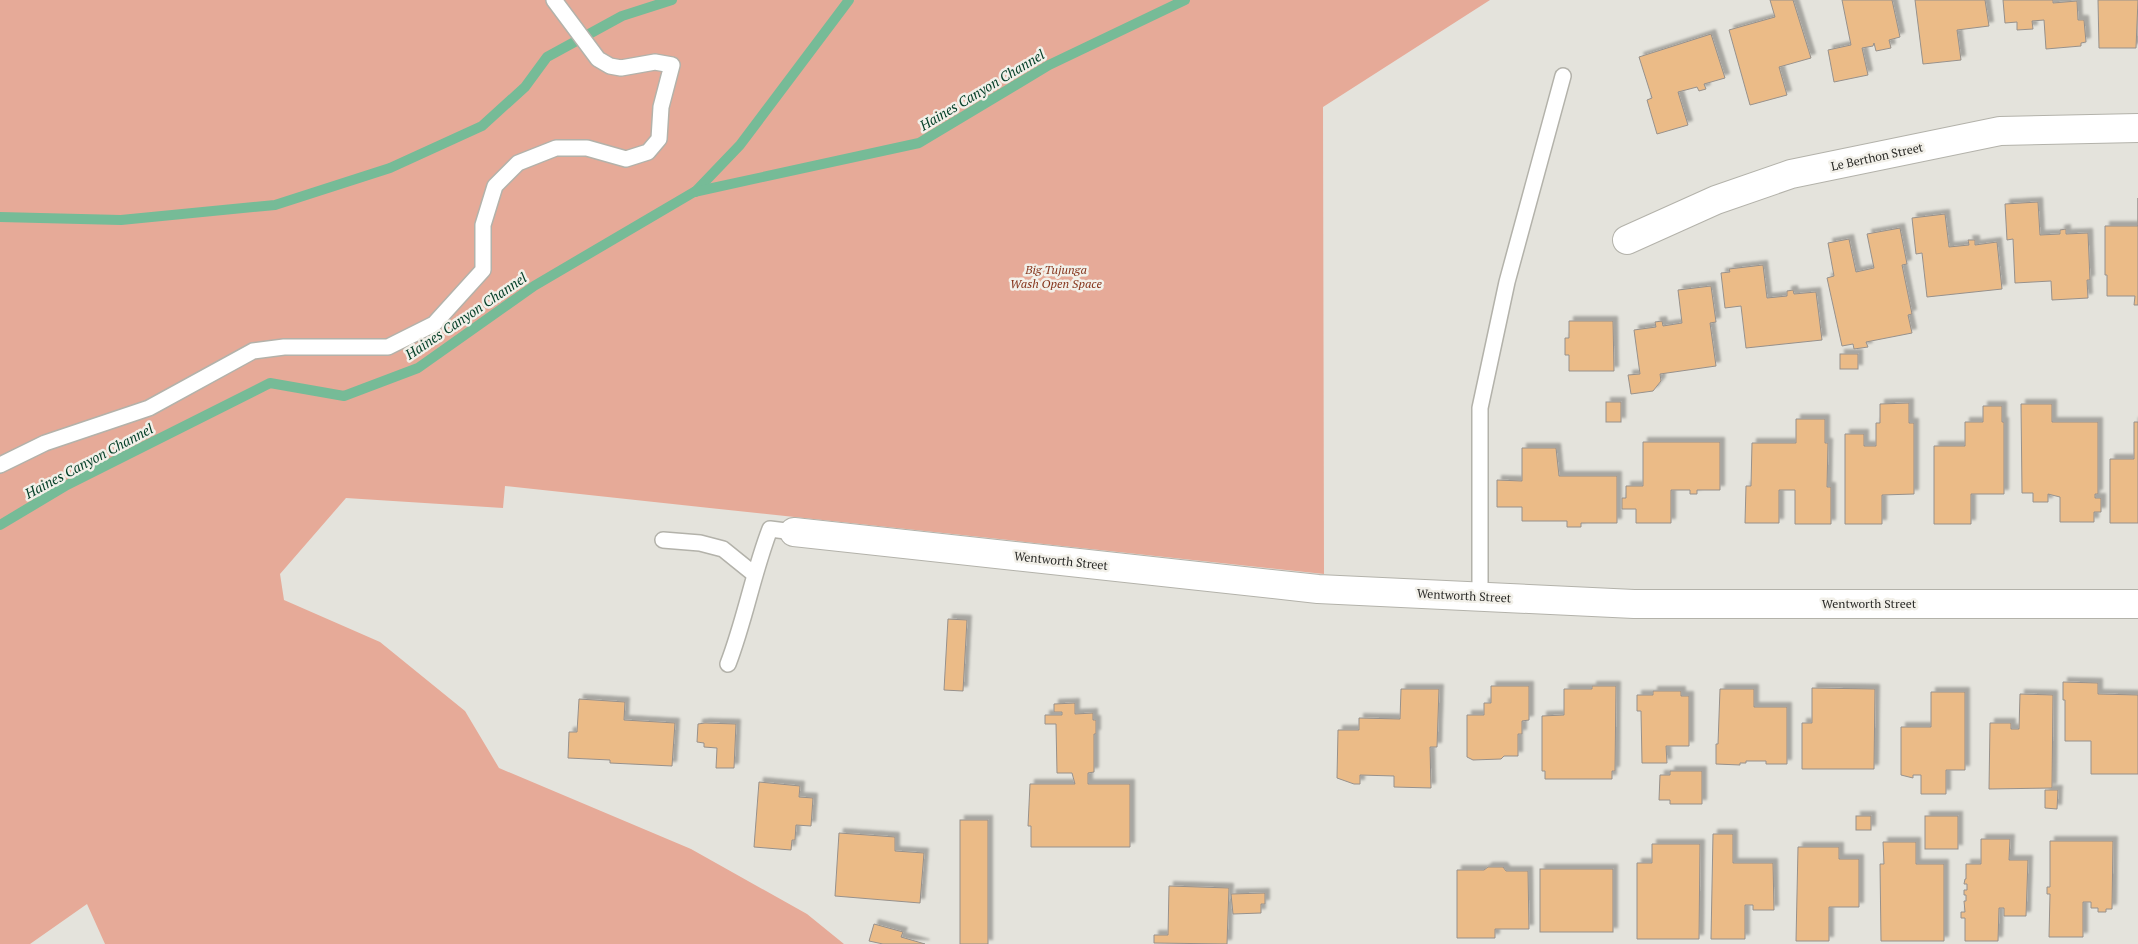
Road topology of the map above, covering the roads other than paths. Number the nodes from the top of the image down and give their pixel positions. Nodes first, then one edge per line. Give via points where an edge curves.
1 (554, 0) edge
2 (1563, 76) dead end
3 (2138, 128) edge
4 (1627, 240) dead end
5 (0, 465) edge
6 (794, 532) joint
7 (662, 540) dead end
8 (754, 574) junction
9 (1480, 597) junction
10 (2138, 604) edge
11 (728, 664) dead end

1 - 5 lane via 598,59 610,66 621,68 655,62 672,66 661,107 658,139 648,152 626,159 587,148 556,148 518,163 495,186 483,225 483,270 434,324 388,347 284,347 253,351 149,408 45,443
2 - 9 lane via 1507,282 1480,408
3 - 4 street, Le Berthon Street via 2000,131 1791,174 1716,200
6 - 8 lane via 770,529
6 - 9 street, Wentworth Street via 1318,589
7 - 8 lane via 724,549
8 - 11 lane
9 - 10 street, Wentworth Street via 1634,604

